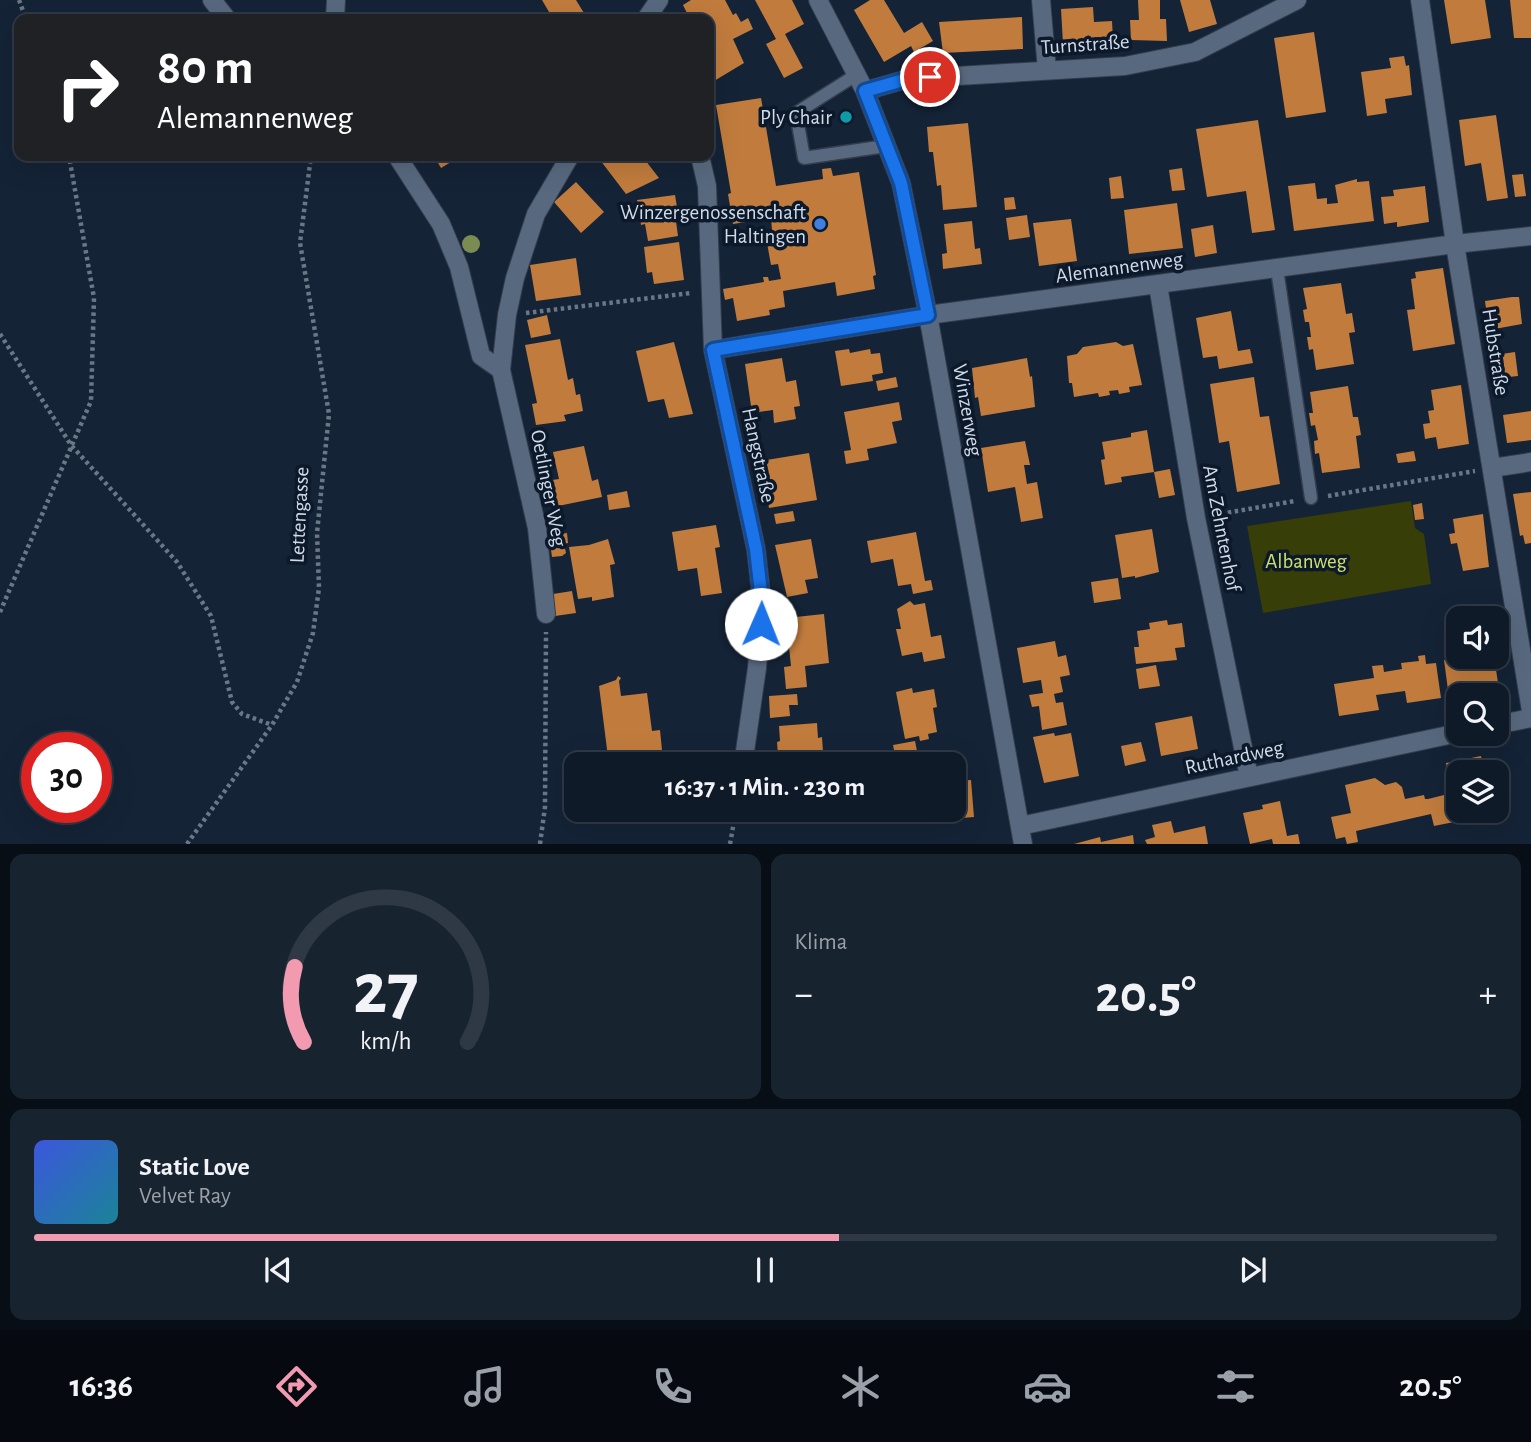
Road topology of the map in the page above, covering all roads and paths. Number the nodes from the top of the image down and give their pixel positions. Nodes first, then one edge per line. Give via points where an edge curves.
1 (212, 0) edge
2 (818, 0) edge
3 (1041, 0) edge
4 (1297, 0) edge
5 (1420, 0) edge
6 (223, 14) edge
7 (1047, 70) junction
8 (861, 83) junction
9 (886, 146) junction
10 (70, 161) edge
11 (309, 161) edge
12 (400, 161) edge
13 (567, 161) edge
14 (701, 161) edge
15 (1531, 236) edge
16 (1455, 244) junction
17 (1277, 269) junction
18 (1158, 285) junction
19 (711, 290) junction
20 (507, 315) junction
21 (928, 315) junction
22 (0, 334) edge
23 (713, 350) junction
24 (501, 370) junction
25 (71, 445) junction
26 (1531, 462) edge
27 (1492, 468) junction
28 (1311, 498) junction
29 (1196, 518) junction
30 (0, 612) edge
31 (546, 614) joint
32 (1531, 711) edge
33 (1531, 718) edge
34 (1509, 722) edge
35 (272, 726) junction
36 (1446, 736) edge
37 (745, 752) edge
38 (1249, 777) junction
39 (734, 822) edge
40 (1021, 835) edge
41 (187, 844) edge
42 (540, 844) edge
43 (730, 844) edge

1 - 6 street
2 - 8 street, Winzerweg
3 - 7 street
4 - 7 street, Turnstraße via 1195,52 1125,66
5 - 16 street, Hubstraße
7 - 8 street, Turnstraße
8 - 9 street, Winzerweg
8 - 9 lane via 796,113 804,158
9 - 21 street, Winzerweg via 901,183
10 - 25 path via 94,298 91,401
11 - 35 path, Lettengasse via 300,243 328,414 317,533 319,588 313,633 297,682
12 - 24 street via 446,234 481,356
13 - 20 street, Oetlinger Weg via 536,214
14 - 19 street, Hangstraße via 708,186
15 - 16 street, Alemannenweg
16 - 17 street, Alemannenweg
16 - 27 street, Hubstraße
17 - 18 street, Alemannenweg
17 - 28 lane
18 - 21 street, Alemannenweg
18 - 29 street, Am Zehntenhof
19 - 20 path
19 - 23 street, Hangstraße
20 - 24 street, Oetlinger Weg
21 - 23 street, Alemannenweg
21 - 40 street, Winzerweg
22 - 25 path
23 - 37 street, Hangstraße via 756,549 762,602
24 - 31 street, Oetlinger Weg via 537,528
25 - 30 path
25 - 35 path via 177,562 211,616 232,702 242,714
26 - 27 street
27 - 28 path
27 - 32 street, Hubstraße
28 - 29 path
29 - 38 street, Am Zehntenhof
31 - 42 path via 545,807
33 - 34 street
35 - 41 path, Lettengasse
36 - 38 street, Ruthardweg
38 - 40 street, Ruthardweg
39 - 43 path

